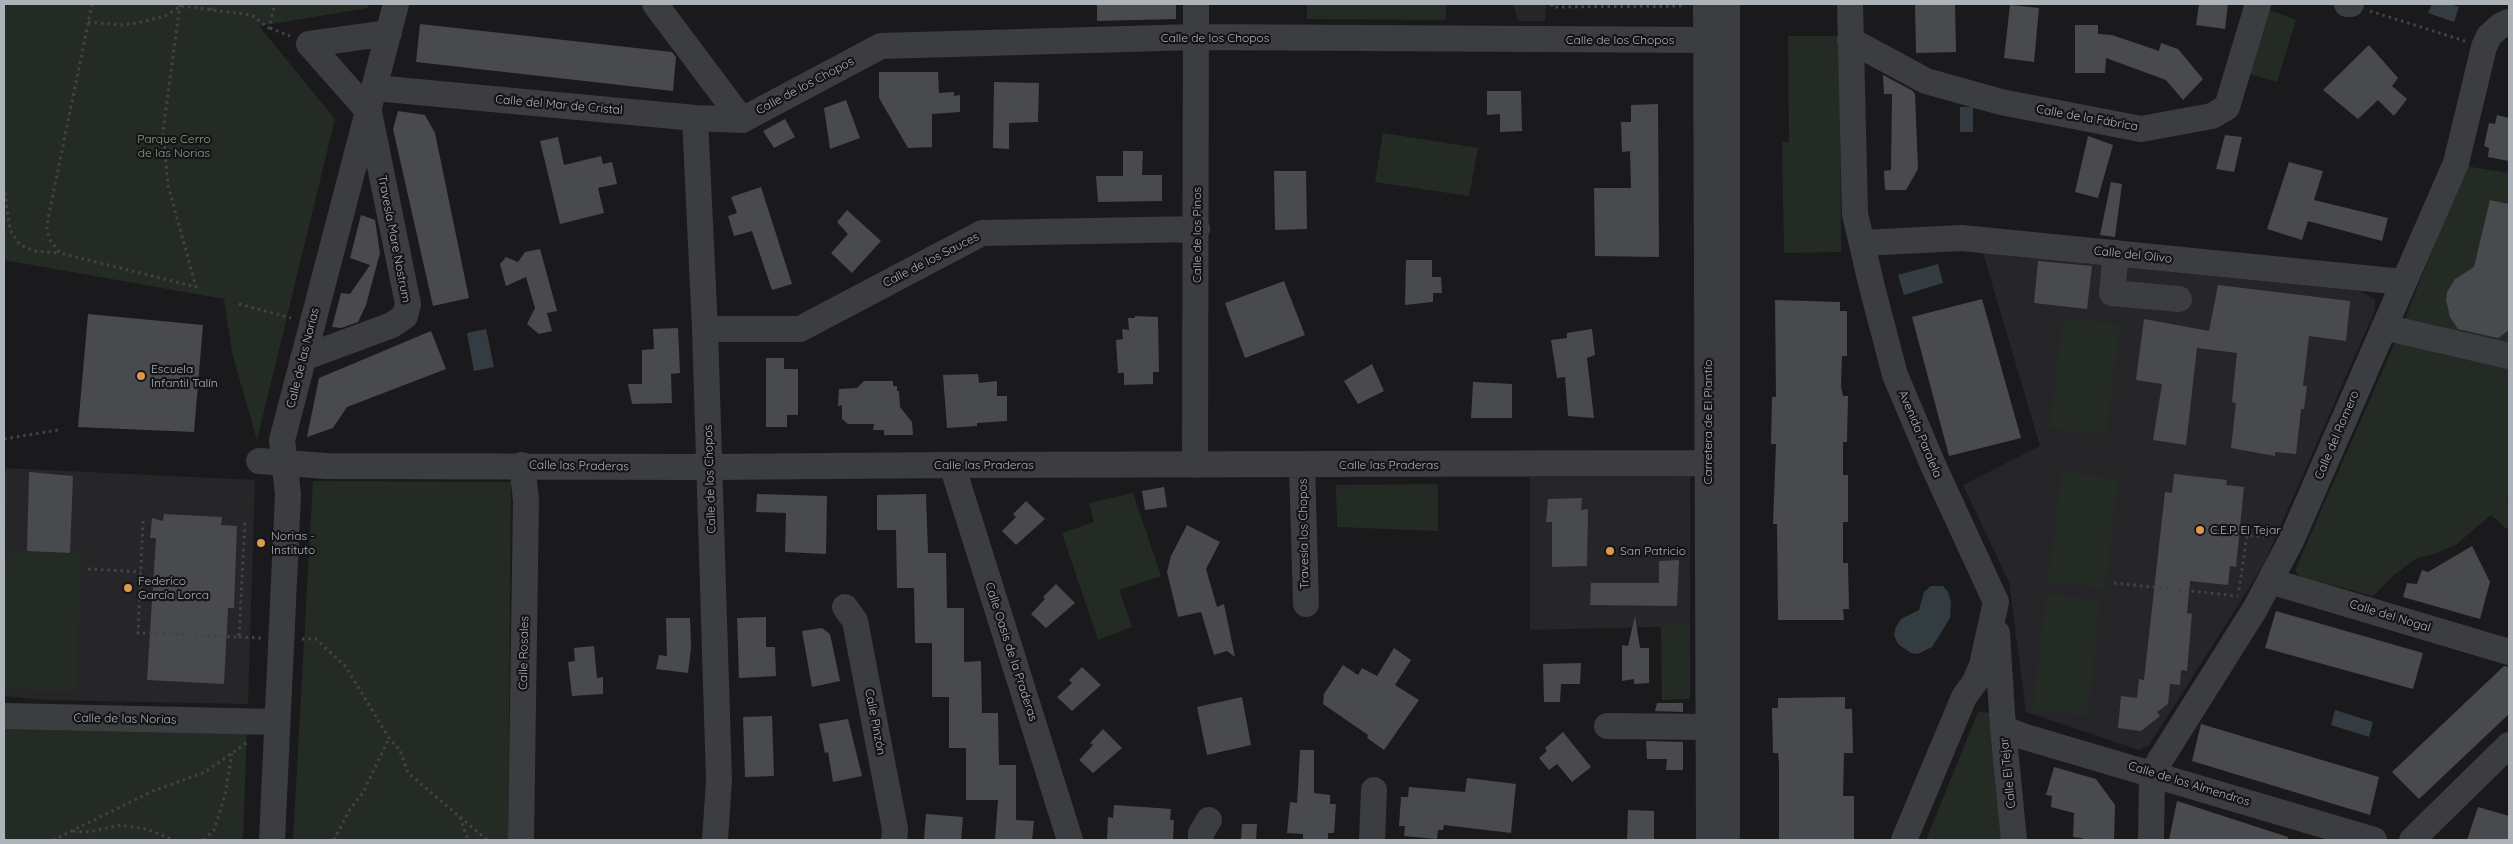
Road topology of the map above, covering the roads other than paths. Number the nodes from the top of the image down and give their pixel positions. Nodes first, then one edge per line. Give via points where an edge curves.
1 (396, 4) edge
2 (654, 4) edge
3 (1196, 4) edge
4 (1706, 4) edge
5 (1727, 4) edge
6 (1850, 4) edge
7 (2258, 4) edge
8 (2509, 22) edge
9 (389, 33) junction
10 (1196, 37) junction
11 (1696, 40) junction
12 (1850, 40) junction
13 (372, 100) junction
14 (695, 118) junction
15 (742, 120) junction
16 (1197, 228) junction
17 (1862, 243) junction
18 (2116, 253) junction
19 (2403, 282) junction
20 (2179, 299) dead end
21 (2384, 327) junction
22 (705, 329) junction
23 (2509, 356) edge
24 (304, 358) junction
25 (258, 461) dead end
26 (284, 463) junction
27 (952, 464) junction
28 (1709, 464) junction
29 (522, 465) junction
30 (1302, 465) junction
31 (1195, 466) junction
32 (710, 467) junction
33 (2270, 580) junction
34 (1996, 602) junction
35 (1306, 604) dead end
36 (844, 607) dead end
37 (2509, 652) edge
38 (1964, 697) junction
39 (4, 716) edge
40 (2002, 717) junction
41 (277, 722) junction
42 (1607, 726) dead end
43 (1709, 727) junction
44 (2509, 745) edge
45 (2152, 773) junction
46 (1374, 790) dead end
47 (272, 840) edge
48 (521, 840) edge
49 (715, 840) edge
50 (894, 840) edge
51 (1070, 840) edge
52 (1372, 840) edge
53 (1709, 840) edge
54 (1727, 840) edge
55 (1904, 840) edge
56 (2014, 840) edge
57 (2150, 840) edge
58 (2374, 840) edge
59 (2412, 840) edge

1 - 9 street, Calle de las Norias
2 - 15 street
3 - 10 street, Calle de los Pinos
4 - 11 street, Carretera de El Plantío
5 - 54 street, Carretera de El Plantío
6 - 12 street, Avenida Paralela
7 - 12 street, Calle de la Fábrica via 2227,107 2212,116 2141,129 2001,102 1926,81
8 - 19 street, Calle del Romero via 2489,36 2484,47 2456,163
9 - 13 street, Calle de las Norias
9 - 13 street via 309,44
10 - 11 street, Calle de los Chopos
10 - 15 street, Calle de los Chopos via 881,46
10 - 16 street, Calle de los Pinos
11 - 28 street, Carretera de El Plantío
12 - 17 street, Avenida Paralela via 1855,214
13 - 14 street, Calle del Mar de Cristal
13 - 24 street, Calle de las Norias
13 - 24 street, Travesía Mare Nostrum via 408,304 406,316 392,325
14 - 15 street, Calle del Mar de Cristal
14 - 22 street, Calle de los Chopos
16 - 22 street, Calle de los Sauces via 982,233 800,329
16 - 31 street, Calle de los Pinos
17 - 18 street, Calle del Olivo via 1962,238
17 - 34 street, Avenida Paralela via 1895,375 1932,466
18 - 19 street, Calle del Olivo
18 - 20 street via 2112,293
19 - 21 street, Calle del Romero
21 - 23 street
21 - 33 street, Calle del Romero via 2291,541
22 - 32 street, Calle de los Chopos
24 - 26 street, Calle de las Norias via 282,440
25 - 26 street, Calle las Praderas
26 - 29 street, Calle las Praderas via 326,466
26 - 41 street, Calle de las Norias via 288,495
27 - 31 street, Calle las Praderas
27 - 32 street, Calle las Praderas
27 - 51 street, Calle Oasis de la Praderas
28 - 30 street, Calle las Praderas
28 - 43 street, Carretera de El Plantío
29 - 32 street, Calle las Praderas
29 - 48 street, Calle Rosales via 526,500
30 - 31 street, Calle las Praderas
30 - 35 street, Travesía los Chopos
32 - 49 street, Calle de los Chopos via 719,780
33 - 37 street, Calle del Nogal
33 - 45 street, Calle del Romero
34 - 38 street via 1982,665
34 - 40 street, Calle El Tejar
36 - 50 street, Calle Pinzón via 856,621 895,829
38 - 40 street via 1985,694
38 - 55 street
39 - 41 street, Calle de las Norias
40 - 45 street, Calle de los Almendros via 2022,736
40 - 56 street, Calle El Tejar
41 - 47 street, Calle de las Norias
42 - 43 street
43 - 53 street, Carretera de El Plantío
44 - 59 street
45 - 57 street
45 - 58 street, Calle de los Almendros
46 - 52 street

